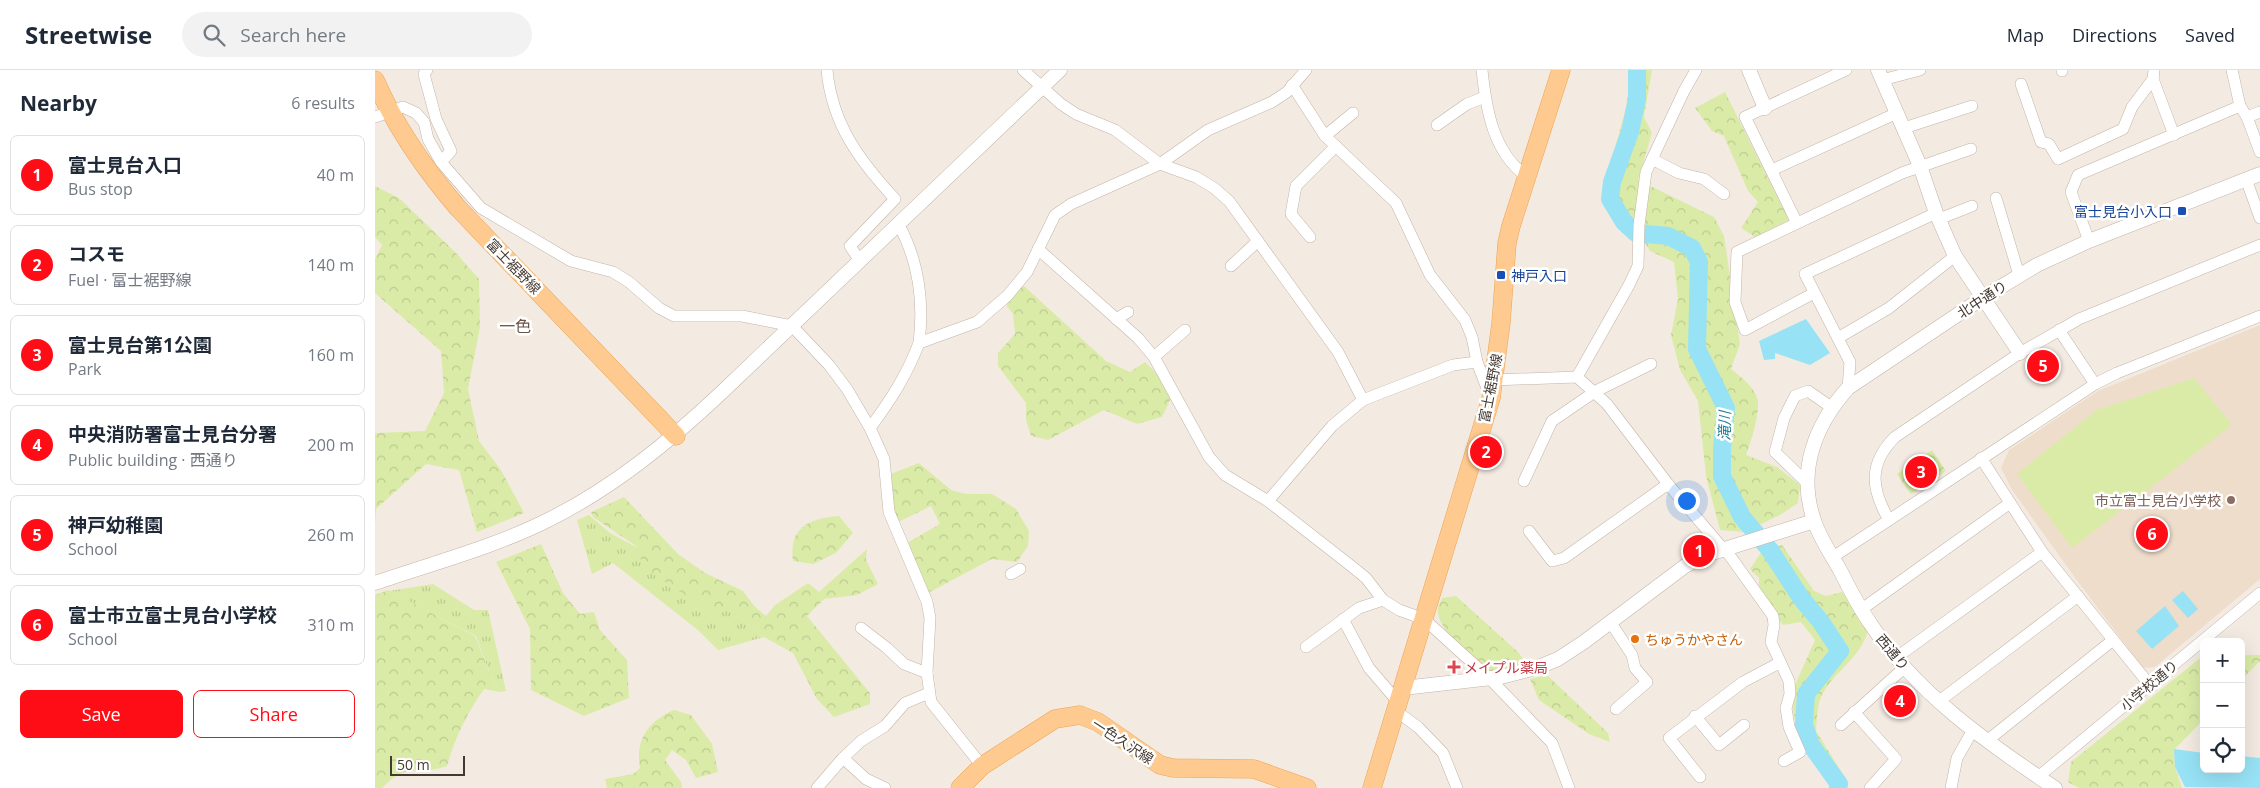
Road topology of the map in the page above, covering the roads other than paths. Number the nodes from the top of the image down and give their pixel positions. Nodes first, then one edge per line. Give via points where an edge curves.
1 (427, 70) edge
2 (827, 70) edge
3 (1023, 70) edge
4 (1060, 70) edge
5 (1306, 70) edge
6 (1483, 70) edge
7 (1561, 70) edge
8 (1696, 70) edge
9 (1749, 70) edge
10 (1846, 70) edge
11 (1920, 70) edge
12 (2232, 70) edge
13 (2153, 74) edge
14 (1880, 75) edge
15 (375, 80) edge
16 (2021, 84) dead end
17 (1292, 85) junction
18 (1042, 87) junction
19 (1485, 97) junction
20 (1972, 106) dead end
21 (2240, 106) junction
22 (1765, 108) junction
23 (2260, 112) edge
24 (1353, 113) dead end
25 (1897, 113) junction
26 (382, 114) edge
27 (2247, 117) junction
28 (1437, 125) dead end
29 (1904, 128) junction
30 (2174, 135) junction
31 (1325, 136) junction
32 (1336, 146) junction
33 (1971, 149) dead end
34 (2260, 152) edge
35 (1653, 159) junction
36 (441, 162) junction
37 (1160, 164) junction
38 (1920, 166) junction
39 (1772, 170) junction
40 (2260, 174) edge
41 (1526, 176) junction
42 (2246, 179) junction
43 (1724, 194) dead end
44 (1996, 198) dead end
45 (1972, 206) dead end
46 (1937, 216) junction
47 (2260, 218) edge
48 (1797, 223) junction
49 (899, 225) junction
50 (1310, 238) dead end
51 (1257, 241) junction
52 (2089, 241) junction
53 (2260, 245) edge
54 (1038, 250) junction
55 (1955, 256) junction
56 (860, 261) junction
57 (1231, 266) dead end
58 (2019, 274) junction
59 (1814, 293) junction
60 (1984, 297) junction
61 (1128, 312) dead end
62 (2260, 316) edge
63 (1116, 320) junction
64 (793, 326) junction
65 (1185, 330) dead end
66 (2059, 330) junction
67 (1839, 338) junction
68 (919, 343) junction
69 (2020, 353) junction
70 (1154, 357) junction
71 (1477, 362) junction
72 (1651, 364) dead end
73 (1577, 377) junction
74 (1493, 380) junction
75 (2095, 384) junction
76 (1848, 388) junction
77 (1596, 391) junction
78 (1491, 398) junction
79 (1363, 400) junction
80 (1831, 407) junction
81 (870, 428) junction
82 (676, 436) junction
83 (1981, 458) junction
84 (1524, 481) dead end
85 (1807, 483) junction
86 (1668, 484) junction
87 (1269, 501) junction
88 (2010, 503) junction
89 (1889, 520) junction
90 (1814, 521) junction
91 (1529, 531) dead end
92 (1727, 549) junction
93 (2042, 552) junction
94 (1833, 558) junction
95 (375, 582) edge
96 (2260, 593) edge
97 (2077, 596) junction
98 (1383, 600) junction
99 (1862, 609) junction
100 (1343, 619) junction
101 (1424, 619) junction
102 (1611, 623) junction
103 (861, 628) dead end
104 (2113, 640) junction
105 (1306, 647) dead end
106 (1901, 662) junction
107 (1779, 663) junction
108 (927, 673) junction
109 (1489, 678) junction
110 (2149, 684) junction
111 (929, 693) junction
112 (1399, 700) junction
113 (1938, 702) junction
114 (1616, 709) dead end
115 (1853, 712) junction
116 (1695, 716) junction
117 (1744, 725) dead end
118 (1841, 725) dead end
119 (1973, 730) junction
120 (1988, 740) junction
121 (843, 758) junction
122 (1784, 761) dead end
123 (982, 766) junction
124 (1700, 777) dead end
125 (2038, 777) junction
126 (817, 788) edge
127 (885, 788) edge
128 (960, 788) edge
129 (1307, 788) edge
130 (1372, 788) edge
131 (1457, 788) edge
132 (1569, 788) edge
133 (1870, 788) edge
134 (1951, 788) edge
135 (2055, 788) edge

1 - 36 street via 425,74 436,119 451,151
2 - 56 street via 834,110 849,142 895,199 850,246
3 - 18 street
4 - 18 street
5 - 17 street
6 - 19 street
7 - 41 main road, 富士裾野線
8 - 35 street
9 - 22 street
10 - 22 street
11 - 14 street
12 - 21 street
13 - 16 street via 2132,107 2123,129 2058,159 2049,144 2041,142
13 - 30 street
14 - 25 street
15 - 26 main road, 富士裾野線
17 - 31 street
17 - 37 street via 1272,102 1208,130
18 - 37 street via 1076,114 1115,130
18 - 49 street
19 - 28 street via 1467,104
19 - 41 street via 1501,147 1513,166
20 - 29 street
21 - 27 street
21 - 30 street
22 - 39 street via 1745,118
23 - 27 street
24 - 31 street
25 - 29 street
25 - 39 street
26 - 36 street via 403,107 416,113 424,122 428,139
26 - 82 main road, 富士裾野線 via 458,208
27 - 34 street
29 - 38 street
30 - 52 street via 2078,175 2071,192
31 - 32 street
32 - 50 street via 1296,186 1291,214
32 - 71 street via 1396,204 1434,280 1465,320
33 - 38 street
35 - 43 street via 1679,173 1704,179
35 - 73 street via 1645,179 1637,246 1638,266
36 - 64 street via 481,208 571,261 613,272 674,316 742,316
37 - 51 street via 1214,188 1229,201
37 - 54 street via 1071,204 1055,215
38 - 46 street
38 - 48 street
39 - 48 street
40 - 42 street, 北中通り
41 - 74 main road, 富士裾野線 via 1507,243
42 - 47 street
42 - 52 street, 北中通り
44 - 58 street
45 - 46 street
46 - 55 street
46 - 59 street via 1805,274
48 - 59 street via 1737,252 1735,302 1745,330
49 - 56 street
49 - 68 street via 909,244 922,305
51 - 57 street
51 - 79 street via 1338,352
52 - 58 street, 北中通り
53 - 66 street via 2132,296
54 - 63 street
54 - 68 street via 1027,272 1007,296 977,322
55 - 60 street
55 - 67 street via 1889,308
56 - 64 street
58 - 60 street, 北中通り
59 - 67 street
60 - 69 street
60 - 76 street, 北中通り
61 - 63 street
62 - 75 street
63 - 70 street
64 - 81 street via 829,365
64 - 82 street
65 - 70 street
66 - 69 street
66 - 75 street
67 - 76 street via 1850,362
68 - 81 street via 893,397
69 - 89 street via 1888,444 1876,465 1874,480 1875,492
70 - 87 street via 1209,457 1225,475
71 - 78 street
71 - 79 street via 1453,365
72 - 77 street
73 - 74 street
73 - 77 street
74 - 78 main road, 富士裾野線
75 - 83 street
76 - 80 street, 北中通り
77 - 84 street via 1552,421
77 - 86 street
78 - 101 main road, 富士裾野線
79 - 87 street via 1332,426
80 - 85 street, 北中通り via 1814,442
80 - 85 street via 1808,391 1795,396 1784,418 1775,452
81 - 108 street via 884,459 889,512 927,602 930,618
82 - 95 street via 550,519 479,548
83 - 88 street
83 - 89 street
85 - 90 street, 北中通り
86 - 91 street via 1564,558 1552,561
86 - 92 street
87 - 98 street via 1366,578
88 - 93 street
88 - 99 street
89 - 94 street
90 - 92 street
90 - 94 street, 西通り
92 - 102 street via 1685,566
92 - 107 street via 1773,616 1771,642
93 - 97 street
93 - 106 street
94 - 99 street, 西通り
96 - 110 street, 小学校通り
97 - 104 street
97 - 113 street
98 - 100 street via 1359,608
98 - 101 street
99 - 106 street, 西通り
100 - 105 street
100 - 112 street via 1369,668
101 - 109 street
101 - 112 main road, 富士裾野線
102 - 109 street via 1558,659 1536,668
102 - 114 street via 1632,655 1635,668 1647,682
103 - 108 street via 903,664
104 - 110 street
104 - 120 street
106 - 113 street, 西通り
106 - 115 street
107 - 116 street via 1743,682
107 - 122 street via 1789,681 1786,708 1789,727 1800,752
108 - 111 street
109 - 112 street
109 - 132 street via 1551,743
110 - 125 street, 小学校通り
111 - 121 street via 905,703 885,726
111 - 123 street via 941,716
112 - 130 main road, 富士裾野線
112 - 131 street via 1418,727 1443,753
113 - 119 street, 西通り
115 - 118 street
115 - 133 street via 1896,759
116 - 117 street via 1719,745
116 - 124 street via 1669,738
119 - 120 street, 西通り
119 - 134 street via 1957,758
120 - 125 street, 西通り
121 - 126 street
121 - 127 street via 866,779
123 - 128 main road, 一色久沢線
123 - 129 main road, 一色久沢線 via 1055,719 1080,716 1098,722 1160,765 1254,769
125 - 135 street, 西通り

